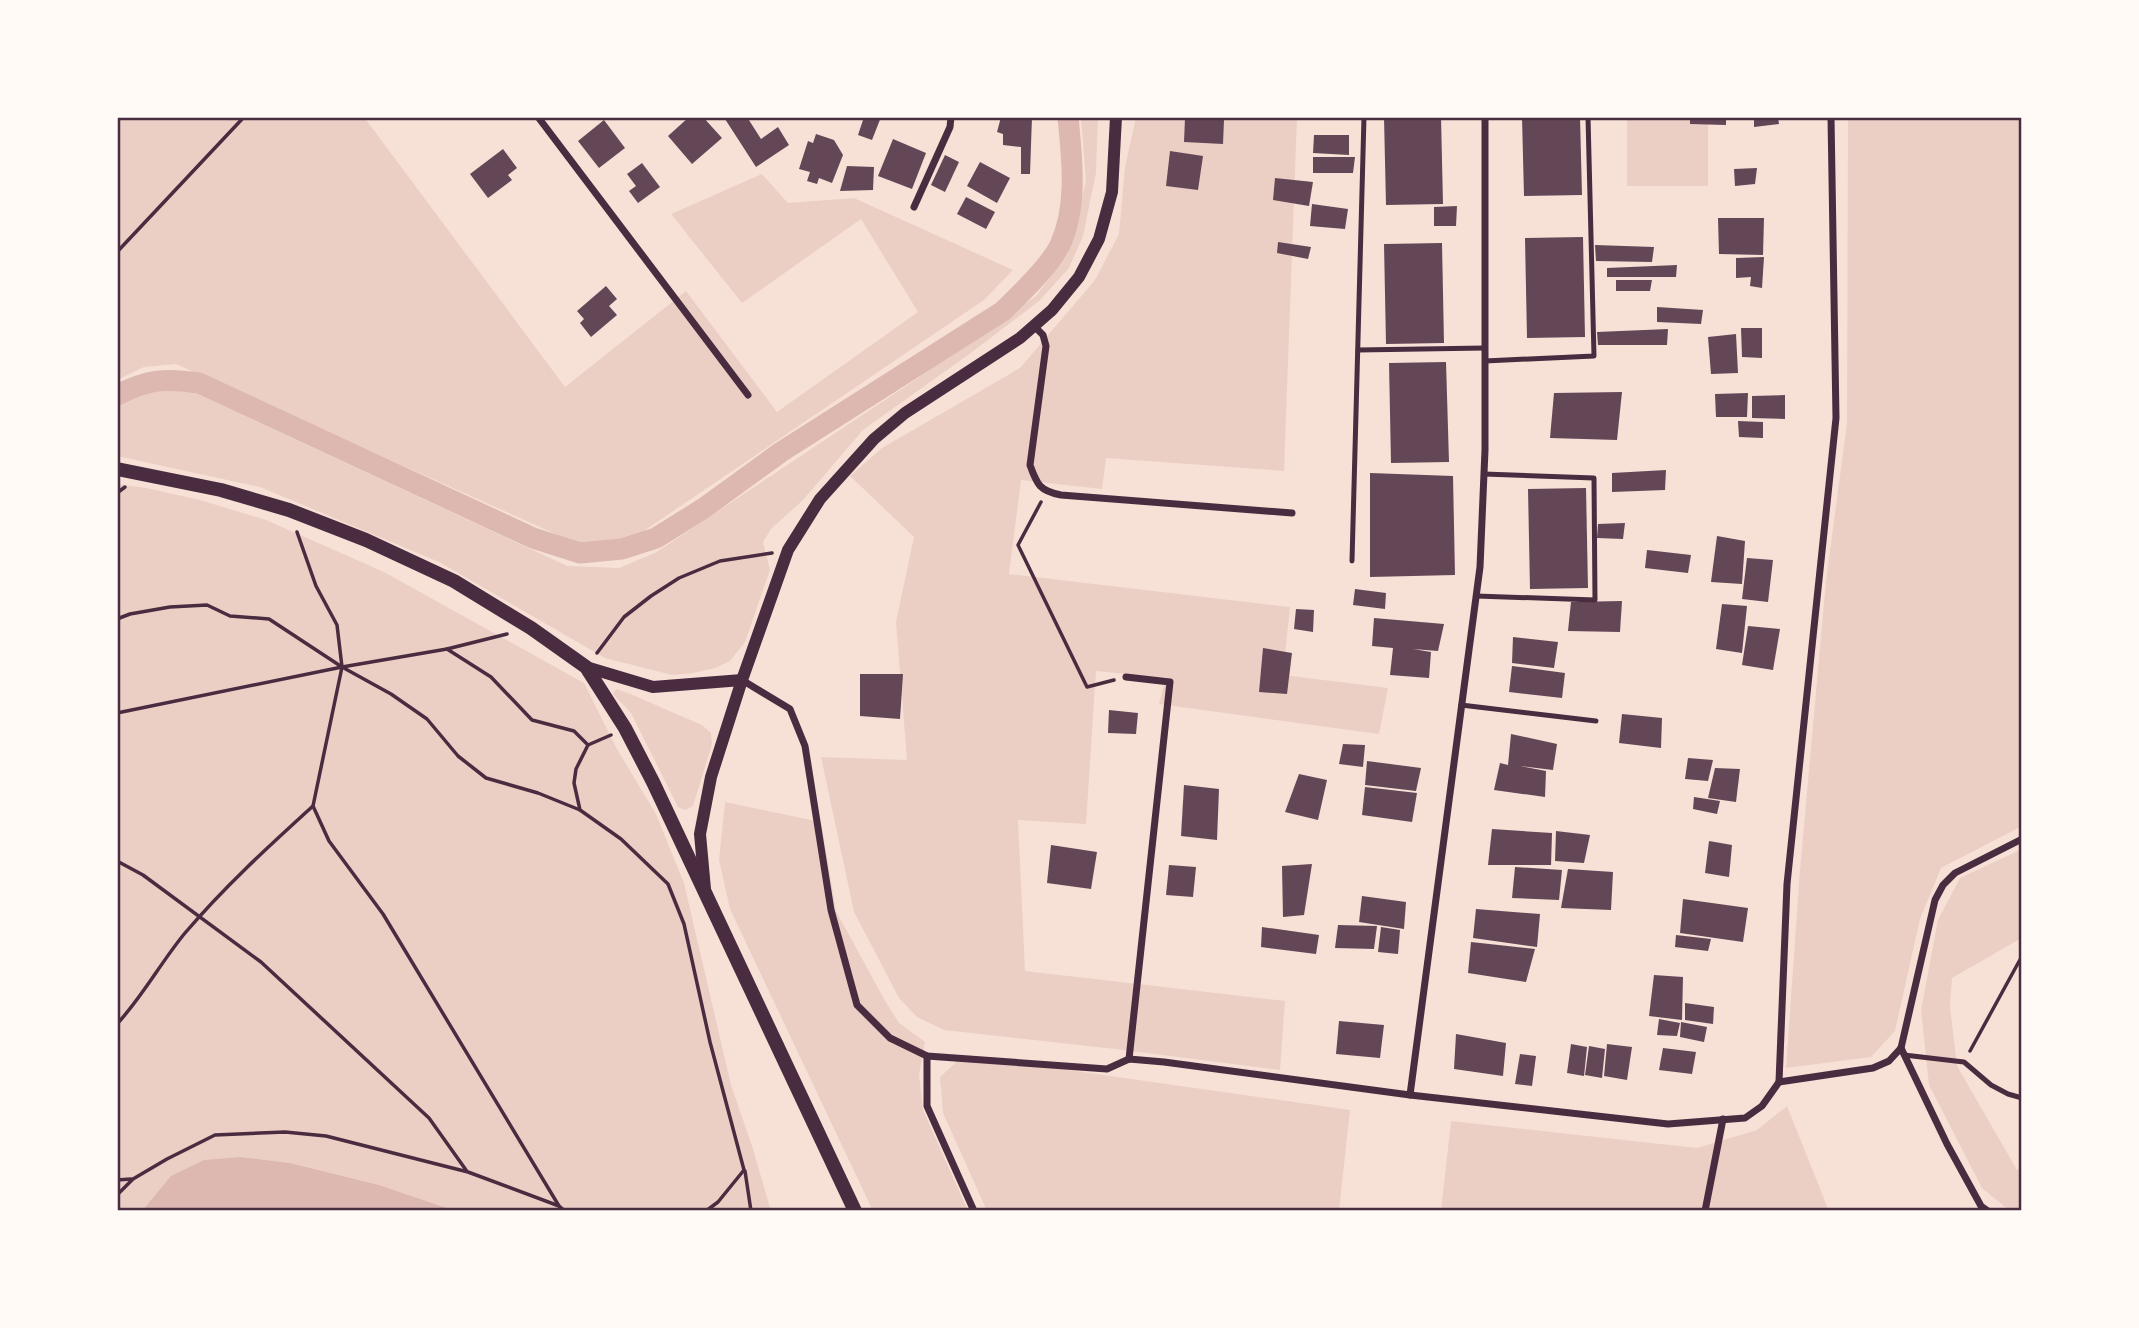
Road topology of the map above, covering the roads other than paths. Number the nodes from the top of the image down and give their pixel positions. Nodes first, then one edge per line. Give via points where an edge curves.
1 (538, 117) edge
2 (951, 117) edge
3 (1116, 117) edge
4 (1364, 117) edge
5 (1485, 117) edge
6 (1588, 117) edge
7 (1831, 117) edge
8 (914, 207) dead end
9 (1034, 326) junction
10 (1485, 348) junction
11 (1358, 350) junction
12 (1485, 361) junction
13 (748, 395) dead end
14 (117, 469) edge
15 (1484, 474) junction
16 (1292, 513) dead end
17 (1352, 561) dead end
18 (1476, 596) junction
19 (586, 667) junction
20 (1126, 677) road end
21 (742, 680) junction
22 (1461, 705) junction
23 (1595, 721) dead end
24 (2022, 839) edge
25 (705, 892) junction
26 (1902, 1052) junction
27 (926, 1056) junction
28 (1129, 1059) junction
29 (1779, 1082) junction
30 (1409, 1095) junction
31 (2022, 1098) edge
32 (1723, 1119) junction
33 (855, 1211) edge
34 (974, 1211) edge
35 (1705, 1211) edge
36 (1987, 1211) edge

1 - 13 street
2 - 8 street
3 - 9 street via 1112,192 1099,239 1079,277
4 - 11 lane
5 - 10 street
6 - 12 lane via 1594,356
7 - 29 street via 1836,418 1787,884
9 - 16 street via 1046,346 1030,465 1036,482 1046,492
9 - 21 street via 905,413 873,439 820,499 788,550
10 - 11 lane
10 - 12 street
11 - 17 lane
12 - 15 street
14 - 19 main road via 289,510 366,540 454,581
15 - 18 street
15 - 18 lane via 1594,478 1595,600
18 - 22 street
19 - 21 street via 653,687
19 - 25 main road via 625,728
20 - 28 street via 1170,682
21 - 25 street via 711,777 700,834
21 - 27 street via 790,709 805,746 831,910 857,1005 890,1038
22 - 23 lane
22 - 30 street
24 - 26 street via 1955,873 1935,900
25 - 33 main road
26 - 29 street via 1874,1068
26 - 31 lane via 1964,1062 1991,1085
26 - 36 street via 1947,1144
27 - 28 street via 1107,1069
27 - 34 street via 927,1106
28 - 30 street
29 - 32 street via 1762,1106 1745,1118
30 - 32 street via 1668,1124
32 - 35 street

